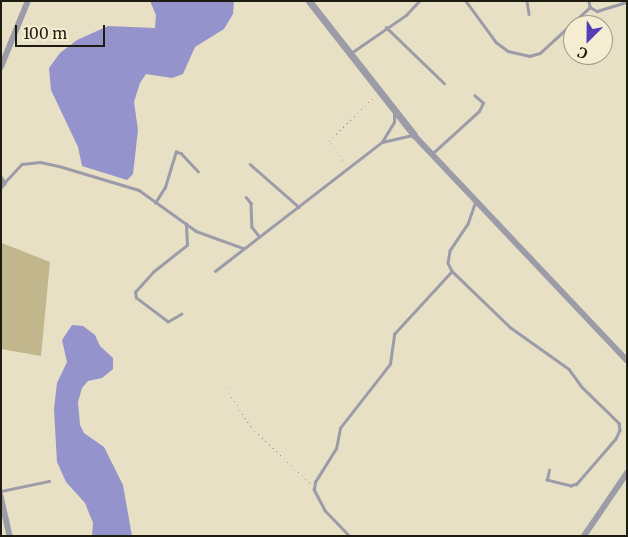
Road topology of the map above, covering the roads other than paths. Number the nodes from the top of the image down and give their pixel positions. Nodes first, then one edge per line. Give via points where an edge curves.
1 (28, 1) edge
2 (309, 1) edge
3 (419, 1) edge
4 (466, 1) edge
5 (527, 1) edge
6 (589, 1) edge
7 (627, 2) edge
8 (590, 7) junction
9 (529, 14) dead end
10 (386, 27) junction
11 (350, 54) junction
12 (1, 67) edge
13 (444, 82) dead end
14 (475, 96) dead end
15 (394, 110) junction
16 (414, 136) junction
17 (382, 142) junction
18 (433, 153) junction
19 (250, 164) dead end
20 (198, 170) dead end
21 (2, 183) edge
22 (246, 197) dead end
23 (477, 200) junction
24 (155, 203) junction
25 (299, 207) junction
26 (186, 224) junction
27 (259, 236) junction
28 (242, 248) junction
29 (215, 271) dead end
30 (452, 272) junction
31 (182, 314) dead end
32 (627, 360) edge
33 (549, 470) dead end
34 (627, 473) edge
35 (49, 481) dead end
36 (1, 491) edge
37 (1, 496) edge
38 (10, 536) edge
39 (349, 536) edge
40 (584, 536) edge

1 - 12 street
2 - 11 street
3 - 10 lane
4 - 8 lane via 496,42 508,51 529,56 540,53
5 - 9 lane
6 - 8 lane
7 - 8 lane via 597,12
10 - 11 lane
10 - 13 lane
11 - 15 street
14 - 18 lane via 483,103 479,111
15 - 16 street
15 - 17 lane via 394,122
16 - 17 lane
16 - 18 street
17 - 25 lane
18 - 23 street
19 - 25 lane
20 - 24 lane via 176,152 165,187
21 - 24 lane via 22,164 40,162 139,190
22 - 27 lane via 251,203 252,227
23 - 30 lane via 468,224 450,251 448,263
23 - 32 street
24 - 26 lane
25 - 27 lane
26 - 28 lane
26 - 31 lane via 187,245 154,271 136,292 136,298 168,322
27 - 28 lane
28 - 29 lane
30 - 33 lane via 510,327 569,369 582,387 619,423 616,439 577,484 571,486 547,480
30 - 39 lane via 394,334 390,364 340,428 336,449 314,490 325,511
34 - 40 street
35 - 36 lane
37 - 38 street

